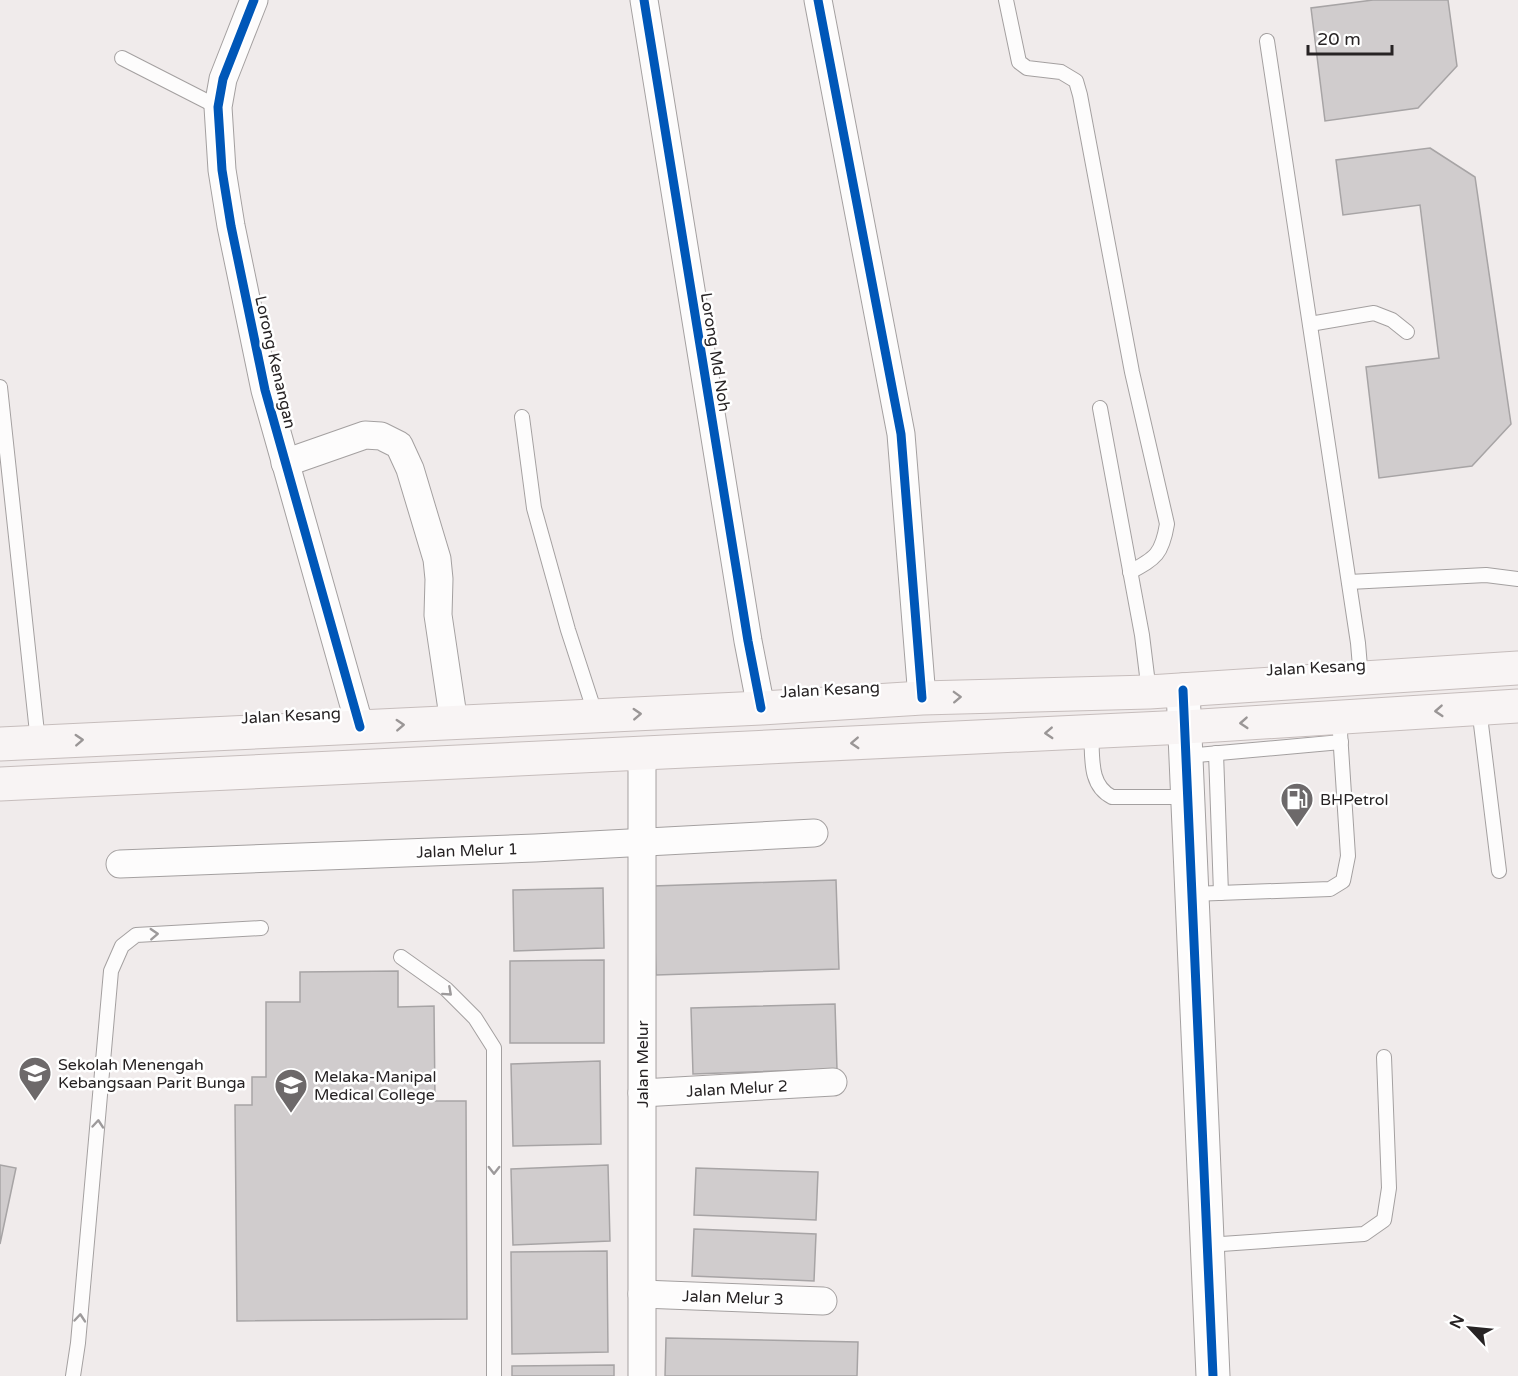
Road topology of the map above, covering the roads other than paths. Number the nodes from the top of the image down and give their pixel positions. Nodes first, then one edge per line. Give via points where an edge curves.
1 (254, 0) edge
2 (644, 0) edge
3 (818, 0) edge
4 (1006, 0) edge
5 (1268, 41) dead end
6 (122, 58) dead end
7 (218, 107) junction
8 (1310, 324) junction
9 (1407, 332) dead end
10 (0, 387) edge
11 (1100, 408) dead end
12 (522, 417) dead end
13 (285, 463) junction
14 (1130, 572) junction
15 (1518, 579) edge
16 (1348, 582) junction
17 (1518, 668) edge
18 (1360, 679) junction
19 (1148, 680) junction
20 (1183, 690) junction
21 (922, 698) junction
22 (1518, 706) edge
23 (761, 708) junction
24 (1479, 708) junction
25 (596, 716) junction
26 (454, 723) junction
27 (360, 727) junction
28 (1340, 730) junction
29 (1091, 731) junction
30 (38, 742) junction
31 (0, 744) edge
32 (1196, 745) junction
33 (642, 753) junction
34 (0, 784) edge
35 (1187, 797) junction
36 (814, 833) dead end
37 (642, 841) junction
38 (120, 864) dead end
39 (1499, 871) dead end
40 (1206, 894) junction
41 (261, 928) dead end
42 (401, 957) dead end
43 (1384, 1057) dead end
44 (832, 1082) dead end
45 (642, 1093) junction
46 (1207, 1245) junction
47 (642, 1294) junction
48 (823, 1301) dead end
49 (73, 1376) edge
50 (494, 1376) edge
51 (642, 1376) edge
52 (1214, 1376) edge

1 - 7 street, Lorong Kenangan via 223,79
2 - 23 street, Lorong Md Noh
3 - 21 street via 901,434
4 - 14 lane via 1019,62 1028,68 1061,72 1076,81 1080,95 1132,372 1167,524 1164,543 1152,560
5 - 8 lane
6 - 7 lane
7 - 13 street, Lorong Kenangan via 231,226 265,390
8 - 9 lane via 1374,313
8 - 16 lane
10 - 30 lane
11 - 14 lane
12 - 25 lane via 534,508
13 - 26 street via 365,435 381,436 399,445 437,559 438,615
13 - 27 street, Lorong Kenangan
14 - 19 lane
15 - 16 lane via 1486,575
16 - 18 lane
17 - 18 main road, Jalan Kesang
18 - 20 main road, Jalan Kesang
19 - 20 main road, Jalan Kesang
21 -> 19 main road, Jalan Kesang
20 - 32 street
21 - 23 main road, Jalan Kesang
22 - 24 main road
25 -> 23 main road, Jalan Kesang
24 -> 28 main road
24 - 39 lane
25 - 26 main road, Jalan Kesang
27 -> 26 main road, Jalan Kesang
30 -> 27 main road, Jalan Kesang
28 - 32 main road
28 - 40 lane via 1348,856 1343,881 1330,889
29 - 32 main road
29 -> 33 main road
29 - 35 lane via 1095,783 1102,793 1112,798
30 - 31 main road, Jalan Kesang
32 - 35 street
32 - 40 lane
33 - 34 main road
33 - 37 street, Jalan Melur
35 - 40 street
36 - 37 street, Jalan Melur 1
37 - 38 street, Jalan Melur 1
37 - 45 street, Jalan Melur
40 - 46 street
49 -> 41 lane via 111,971 122,946 136,935
42 -> 50 lane via 446,989 475,1018 494,1048
43 - 46 lane via 1389,1188 1384,1220 1364,1234
44 - 45 street, Jalan Melur 2
45 - 47 street, Jalan Melur
46 - 52 street
47 - 48 street, Jalan Melur 3
47 - 51 street, Jalan Melur

